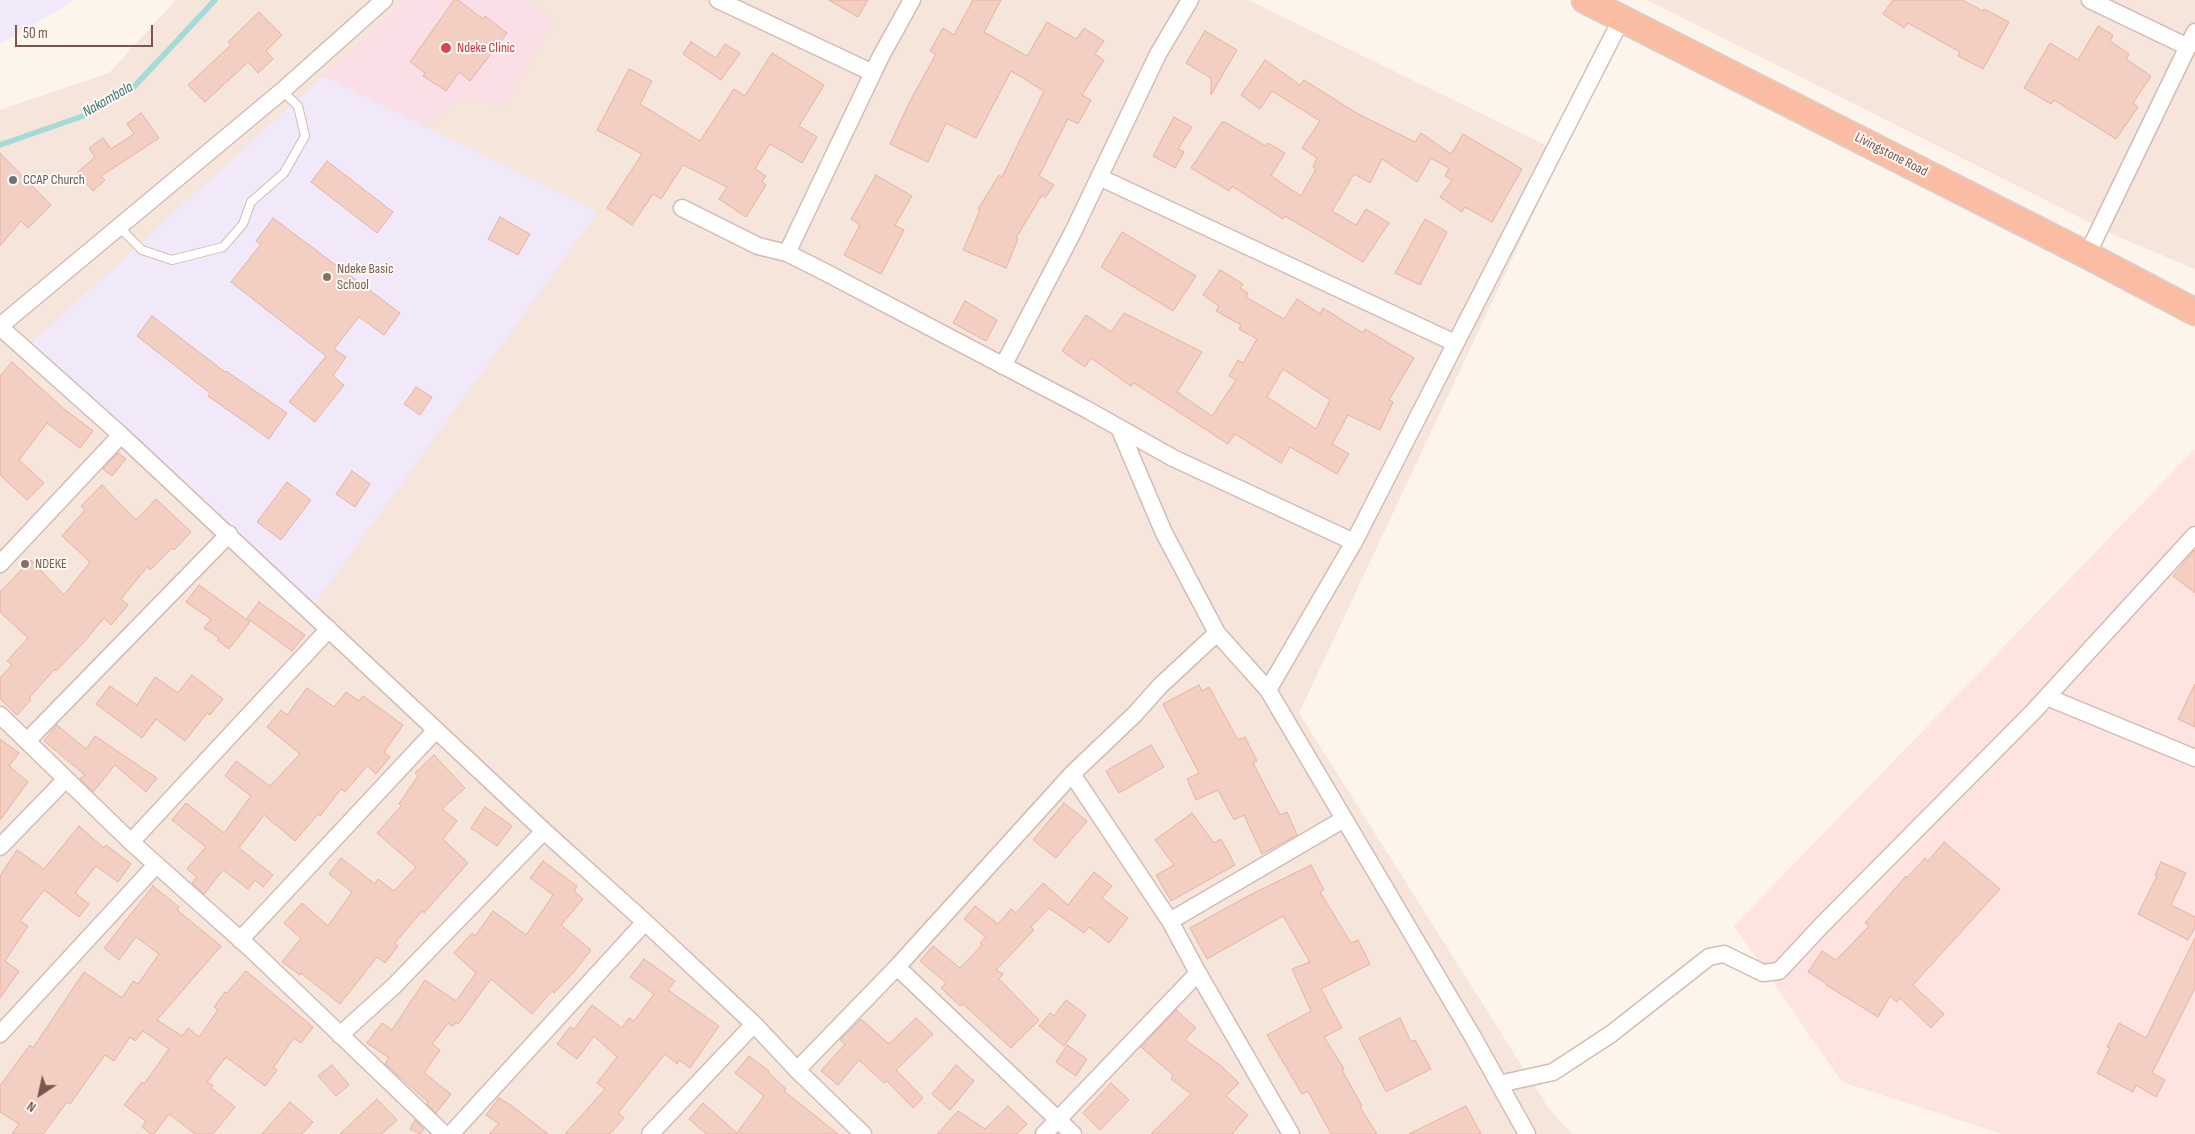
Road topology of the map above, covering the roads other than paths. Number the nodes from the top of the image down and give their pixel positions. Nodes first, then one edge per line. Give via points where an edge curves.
1 (384, 0) edge
2 (718, 0) edge
3 (912, 0) edge
4 (1190, 0) edge
5 (1585, 0) edge
6 (2090, 0) edge
7 (1622, 18) junction
8 (2195, 32) edge
9 (2188, 47) junction
10 (873, 73) junction
11 (282, 91) junction
12 (1099, 177) junction
13 (682, 208) dead end
14 (118, 226) junction
15 (787, 253) junction
16 (2087, 255) junction
17 (2195, 312) edge
18 (0, 327) edge
19 (1455, 343) junction
20 (1003, 366) junction
21 (1120, 430) junction
22 (121, 435) junction
23 (230, 534) junction
24 (2195, 534) edge
25 (1354, 542) junction
26 (0, 564) edge
27 (329, 629) junction
28 (1217, 633) junction
29 (1268, 690) junction
30 (2047, 697) junction
31 (0, 715) edge
32 (436, 730) junction
33 (27, 741) junction
34 (2195, 758) edge
35 (1072, 774) junction
36 (66, 779) junction
37 (1344, 819) junction
38 (544, 831) junction
39 (131, 842) junction
40 (0, 847) edge
41 (156, 864) junction
42 (1170, 921) junction
43 (645, 922) junction
44 (240, 940) junction
45 (897, 966) junction
46 (1198, 973) junction
47 (754, 1024) junction
48 (0, 1034) edge
49 (340, 1035) junction
50 (797, 1070) junction
51 (1499, 1084) junction
52 (1058, 1120) junction
53 (853, 1131) edge
54 (1521, 1132) edge
55 (444, 1134) edge
56 (452, 1134) edge
57 (650, 1134) edge
58 (1044, 1134) edge
59 (1073, 1134) edge
60 (1291, 1134) edge

1 - 11 street
2 - 10 street
3 - 10 street
4 - 12 street via 1158,54
5 - 7 highway, Livingstone Road
6 - 9 street
7 - 16 highway, Livingstone Road
7 - 19 street
8 - 9 street
9 - 16 street
10 - 15 street
11 - 14 street
11 - 14 lane via 298,106 305,136 284,173 251,202 243,224 223,247 172,260 142,250
12 - 19 street
12 - 20 street
13 - 15 street via 758,246
14 - 18 street
15 - 20 street
16 - 17 highway, Livingstone Road
18 - 22 street
19 - 25 street
20 - 21 street
21 - 25 street
21 - 28 street via 1164,533
22 - 23 street
22 - 26 street
23 - 27 street
23 - 33 street
24 - 30 street
25 - 29 street
27 - 32 street
27 - 39 street
28 - 29 street
28 - 35 street
29 - 37 street
30 - 34 street
30 - 51 street via 1779,971 1762,973 1724,954 1710,957 1611,1034 1553,1072
31 - 33 street
32 - 38 street
32 - 44 street
33 - 36 street
35 - 42 street
35 - 45 street
36 - 39 street
36 - 40 street
37 - 42 street
37 - 51 street
38 - 43 street
38 - 49 street via 394,986
39 - 41 street
41 - 44 street
41 - 48 street
42 - 46 street
43 - 47 street
43 - 56 street
44 - 49 street
45 - 50 street
45 - 52 street
46 - 52 street
46 - 60 street
47 - 50 street
47 - 57 street
49 - 55 street
50 - 53 street
51 - 54 street
52 - 58 street
52 - 59 street

